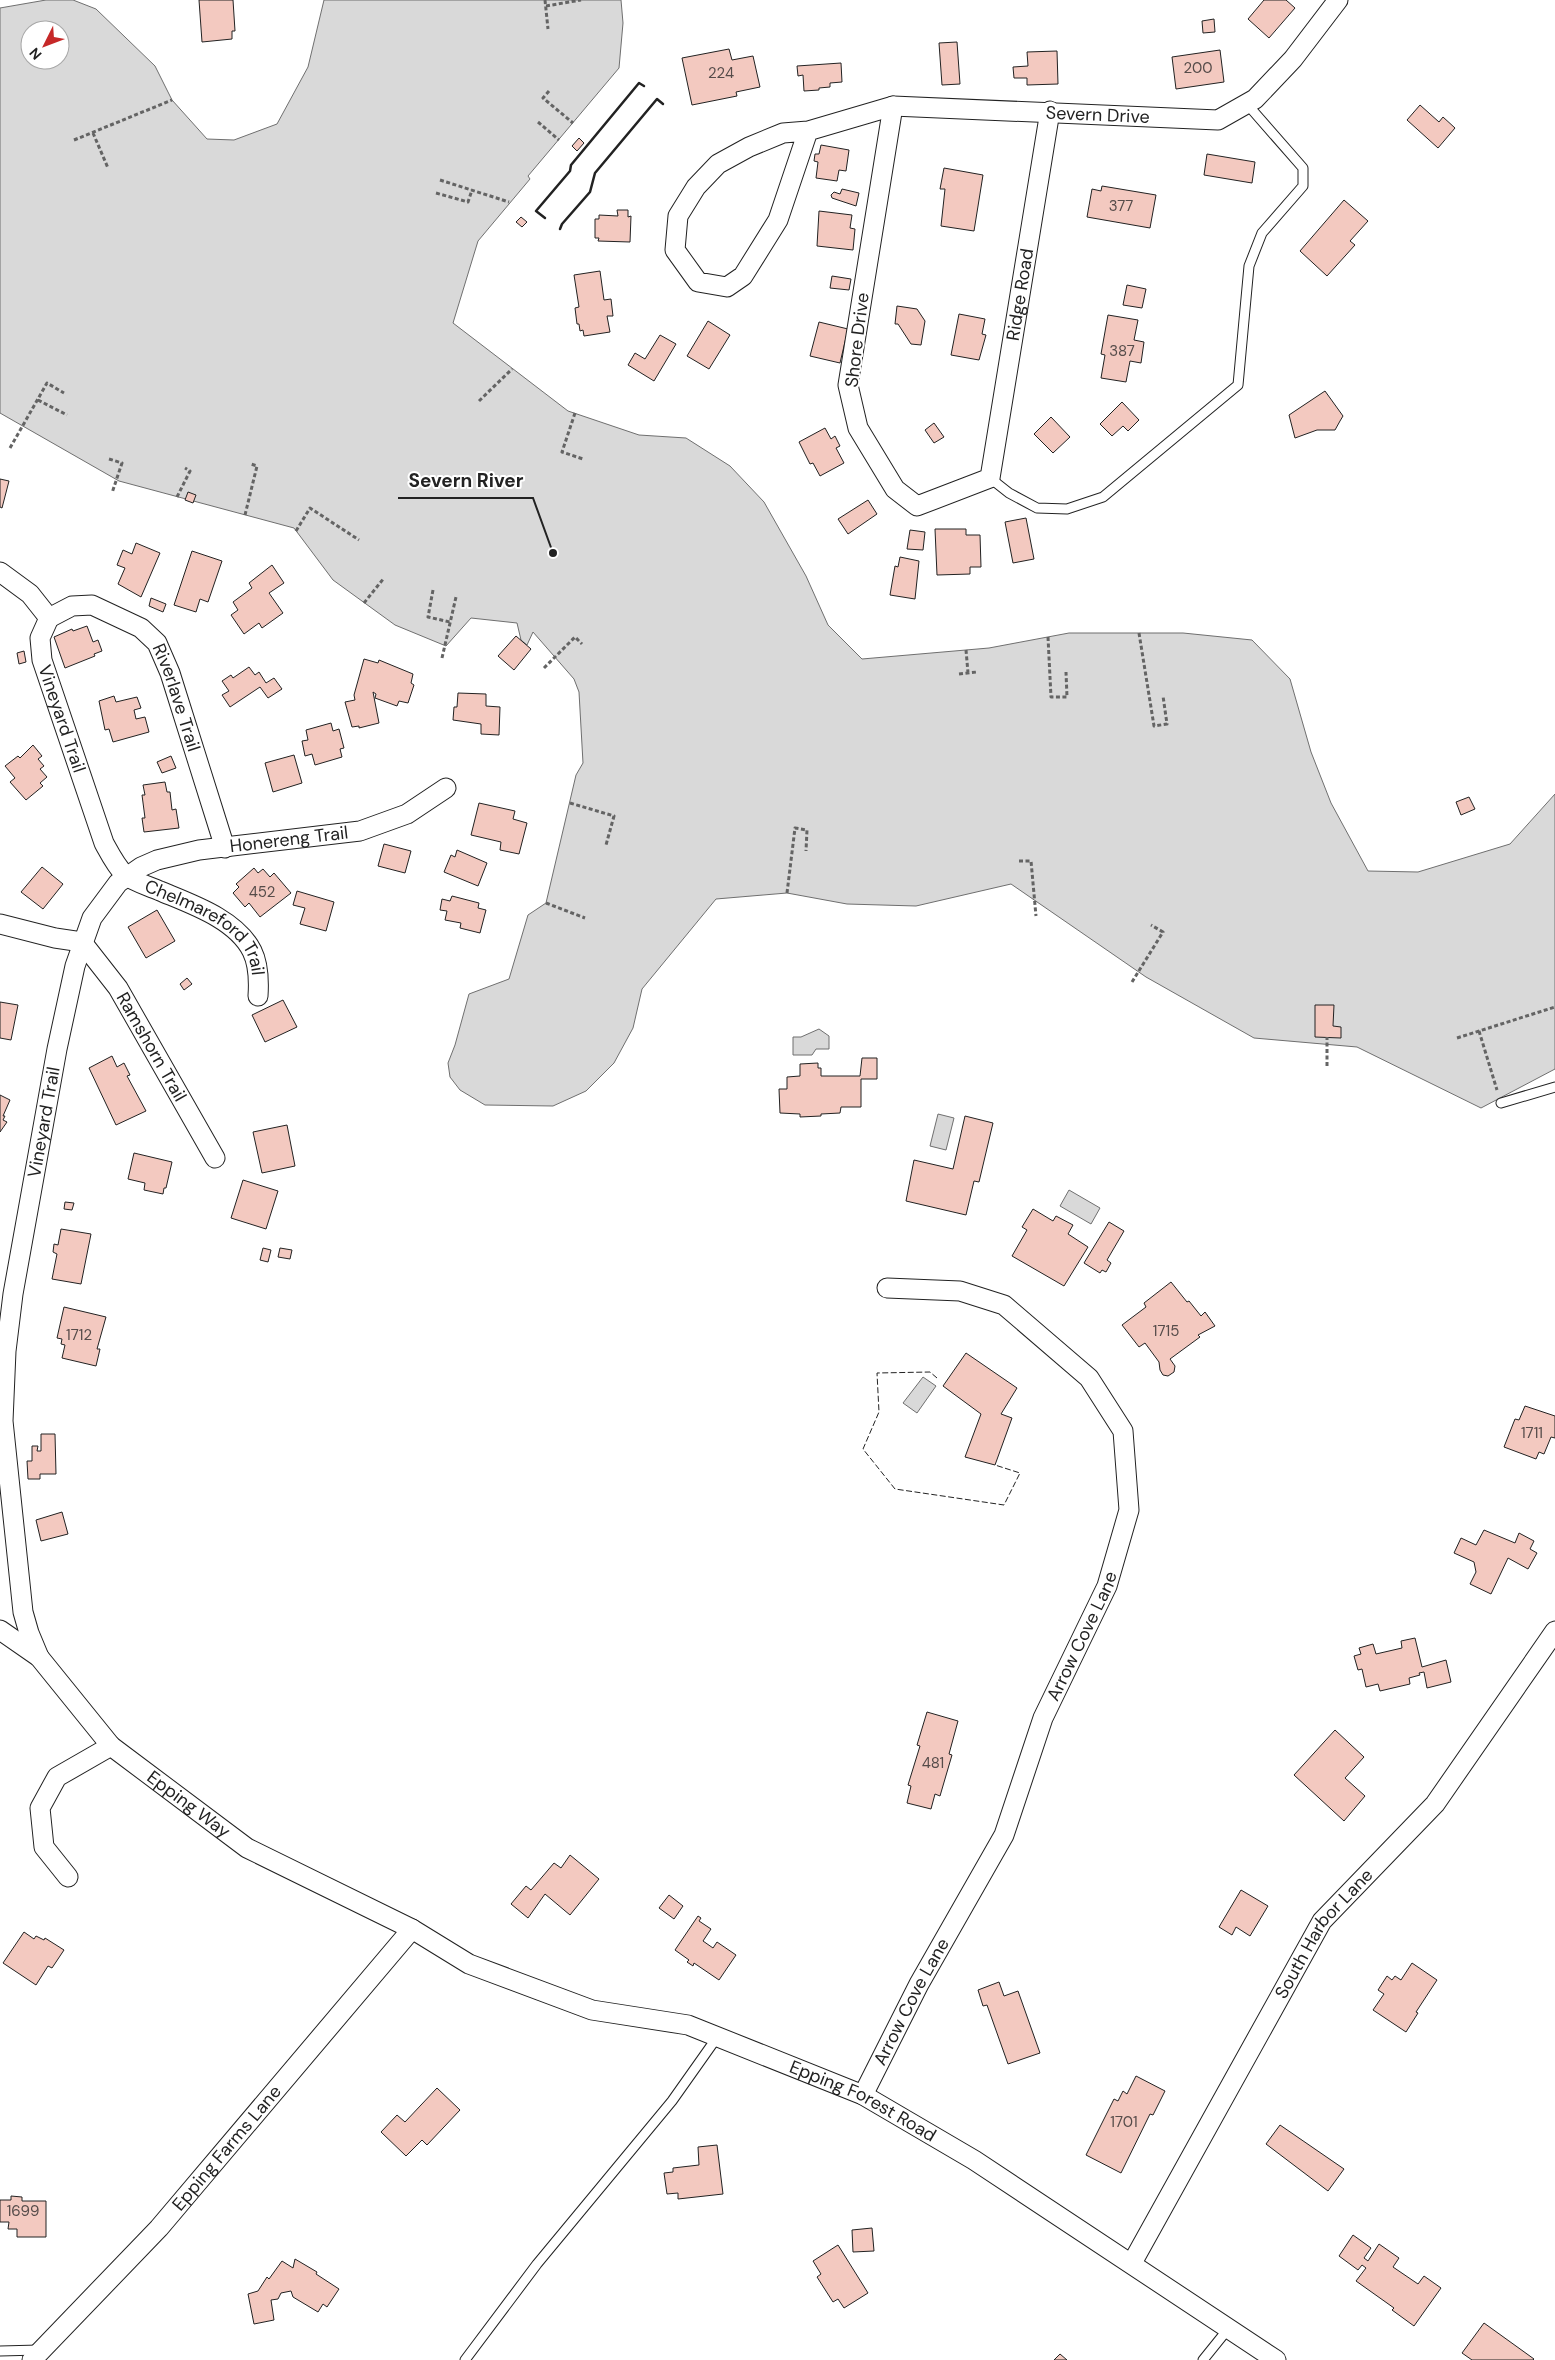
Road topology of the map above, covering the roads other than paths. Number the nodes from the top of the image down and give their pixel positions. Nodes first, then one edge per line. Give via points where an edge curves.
1 (1338, 0) edge
2 (1247, 104) junction
3 (893, 106) junction
4 (1050, 111) junction
5 (808, 131) junction
6 (990, 478) junction
7 (0, 572) edge
8 (49, 618) junction
9 (446, 788) dead end
10 (225, 848) junction
11 (126, 876) junction
12 (0, 924) edge
13 (82, 942) junction
14 (258, 996) dead end
15 (1555, 1088) edge
16 (1501, 1103) road end
17 (215, 1158) dead end
18 (886, 1288) dead end
19 (0, 1630) edge
20 (1555, 1631) edge
21 (39, 1657) junction
22 (111, 1746) junction
23 (68, 1877) dead end
24 (412, 1929) junction
25 (719, 2036) junction
26 (863, 2095) junction
27 (1132, 2262) junction
28 (1228, 2329) junction
29 (0, 2351) edge
30 (37, 2355) edge
31 (465, 2360) edge
32 (1203, 2360) edge
33 (1276, 2360) edge

1 - 2 street, Severn Drive via 1293,59
2 - 4 street, Severn Drive via 1218,120
2 - 6 lane via 1303,168 1302,186 1262,233 1249,266 1238,385 1103,497 1067,509 1037,508
3 - 4 street, Severn Drive
3 - 5 street, Severn Drive
3 - 6 street, Shore Drive via 848,385 858,428 895,489 917,506
4 - 6 street, Ridge Road
5 - 5 street, Severn Drive via 783,134 748,147 718,164 696,187 678,216 675,250 698,282 727,287 744,276 778,220
7 - 8 street via 30,594
8 - 10 street, Riverlave Trail via 72,606 92,606 141,628 158,643 174,682
8 - 11 street, Vineyard Trail via 40,638 42,660 104,843
9 - 10 street, Honereng Trail via 407,814 360,831
10 - 11 street, Honereng Trail via 170,856
11 - 13 street, Vineyard Trail via 104,898
11 - 14 street, Chelmareford Trail via 216,917 237,933 256,960
12 - 13 street
13 - 17 street, Ramshorn Trail via 118,988
13 - 21 street, Vineyard Trail via 57,1049 14,1285 3,1394 6,1461 23,1612
15 - 16 lane
18 - 26 street, Arrow Cove Lane via 960,1291 1004,1305 1089,1378 1123,1431 1129,1510 1107,1586 1043,1718 1004,1835 919,1984
19 - 21 street, Epping Way
20 - 27 street, South Harbor Lane via 1437,1802 1322,1921
21 - 22 street, Epping Way
22 - 23 street via 57,1777 40,1808 44,1847
22 - 24 street, Epping Way via 247,1848
24 - 25 street, Epping Forest Road via 469,1964 592,2010 688,2025
24 - 30 street, Epping Farms Lane via 159,2228
25 - 26 street, Epping Forest Road
25 - 31 lane via 672,2101 543,2256
26 - 27 street, Epping Forest Road via 974,2160
27 - 28 street, Epping Forest Road
28 - 32 lane
28 - 33 street, Epping Forest Road
29 - 30 lane

